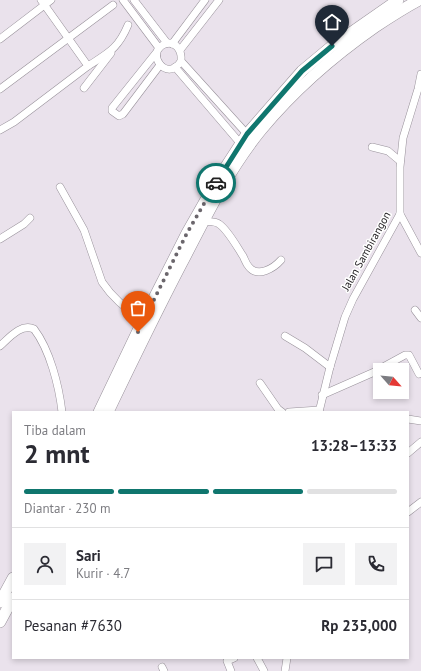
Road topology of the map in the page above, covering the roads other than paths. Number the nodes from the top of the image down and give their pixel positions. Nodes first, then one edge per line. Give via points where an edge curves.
1 (51, 0) edge
2 (123, 0) edge
3 (134, 0) edge
4 (205, 0) edge
5 (219, 0) edge
6 (398, 0) edge
7 (419, 0) edge
8 (42, 2) edge
9 (113, 6) dead end
10 (128, 25) dead end
11 (68, 38) junction
12 (0, 39) edge
13 (169, 44) junction
14 (114, 50) junction
15 (158, 50) junction
16 (180, 50) junction
17 (181, 61) junction
18 (160, 65) junction
19 (88, 66) junction
20 (175, 67) junction
21 (421, 74) edge
22 (84, 88) dead end
23 (0, 89) edge
24 (419, 89) edge
25 (290, 90) junction
26 (232, 118) junction
27 (225, 125) junction
28 (0, 130) edge
29 (244, 139) junction
30 (372, 147) dead end
31 (400, 161) junction
32 (60, 187) dead end
33 (400, 214) junction
34 (30, 218) dead end
35 (204, 221) junction
36 (191, 235) junction
37 (0, 239) edge
38 (421, 253) edge
39 (281, 260) dead end
40 (415, 310) dead end
41 (421, 318) edge
42 (143, 320) junction
43 (285, 336) dead end
44 (0, 346) edge
45 (330, 366) junction
46 (419, 374) dead end
47 (260, 383) dead end
48 (322, 395) junction
49 (62, 411) edge
50 (99, 411) edge
51 (108, 411) edge
52 (281, 411) edge
53 (319, 411) edge
54 (409, 419) edge
55 (421, 421) edge
56 (421, 442) edge
57 (409, 452) edge
58 (421, 502) edge
59 (409, 511) edge
60 (12, 580) edge
61 (12, 600) edge
62 (0, 602) edge
63 (0, 622) edge
64 (228, 659) edge
65 (258, 659) edge
66 (287, 659) edge
67 (231, 671) edge
68 (264, 671) edge
69 (285, 671) edge

1 - 8 street
2 - 15 street
3 - 13 street
4 - 13 street
5 - 16 street
6 - 25 highway via 332,46 302,71
7 - 25 highway via 405,7
8 - 11 street
8 - 12 street
9 - 11 street
10 - 14 street
11 - 19 street
11 - 23 street
13 - 15 street
13 - 16 street via 177,46
14 - 19 street
14 - 22 street
15 - 18 street via 157,60
15 - 18 street via 112,108 112,112 119,116 123,114
16 - 17 street
17 - 20 street
17 - 26 street
18 - 20 street via 164,68
19 - 28 street
20 - 27 street
21 - 24 street, Jalan Sambirangon
24 - 31 street, Jalan Sambirangon via 403,138
25 - 29 highway
25 - 35 highway via 247,149
26 - 27 street
26 - 29 street
27 - 29 street
29 - 36 highway
30 - 31 street via 388,151
31 - 33 street, Jalan Sambirangon
32 - 42 street via 84,230 106,288 120,303
33 - 38 street
33 - 45 street, Jalan Sambirangon via 353,299
34 - 37 street
35 - 36 highway
35 - 39 street via 217,223 223,228 254,271 275,267
36 - 42 highway
36 - 51 highway
40 - 41 street
42 - 50 highway
43 - 45 street
44 - 49 street via 19,330 30,327 34,329 51,362
45 - 48 street, Jalan Sambirangon
46 - 48 street via 409,355 405,355
47 - 52 street
48 - 53 street, Jalan Sambirangon
54 - 55 street
56 - 57 street
58 - 59 street
60 - 62 highway
61 - 63 highway
64 - 67 street
65 - 68 street
66 - 69 street

